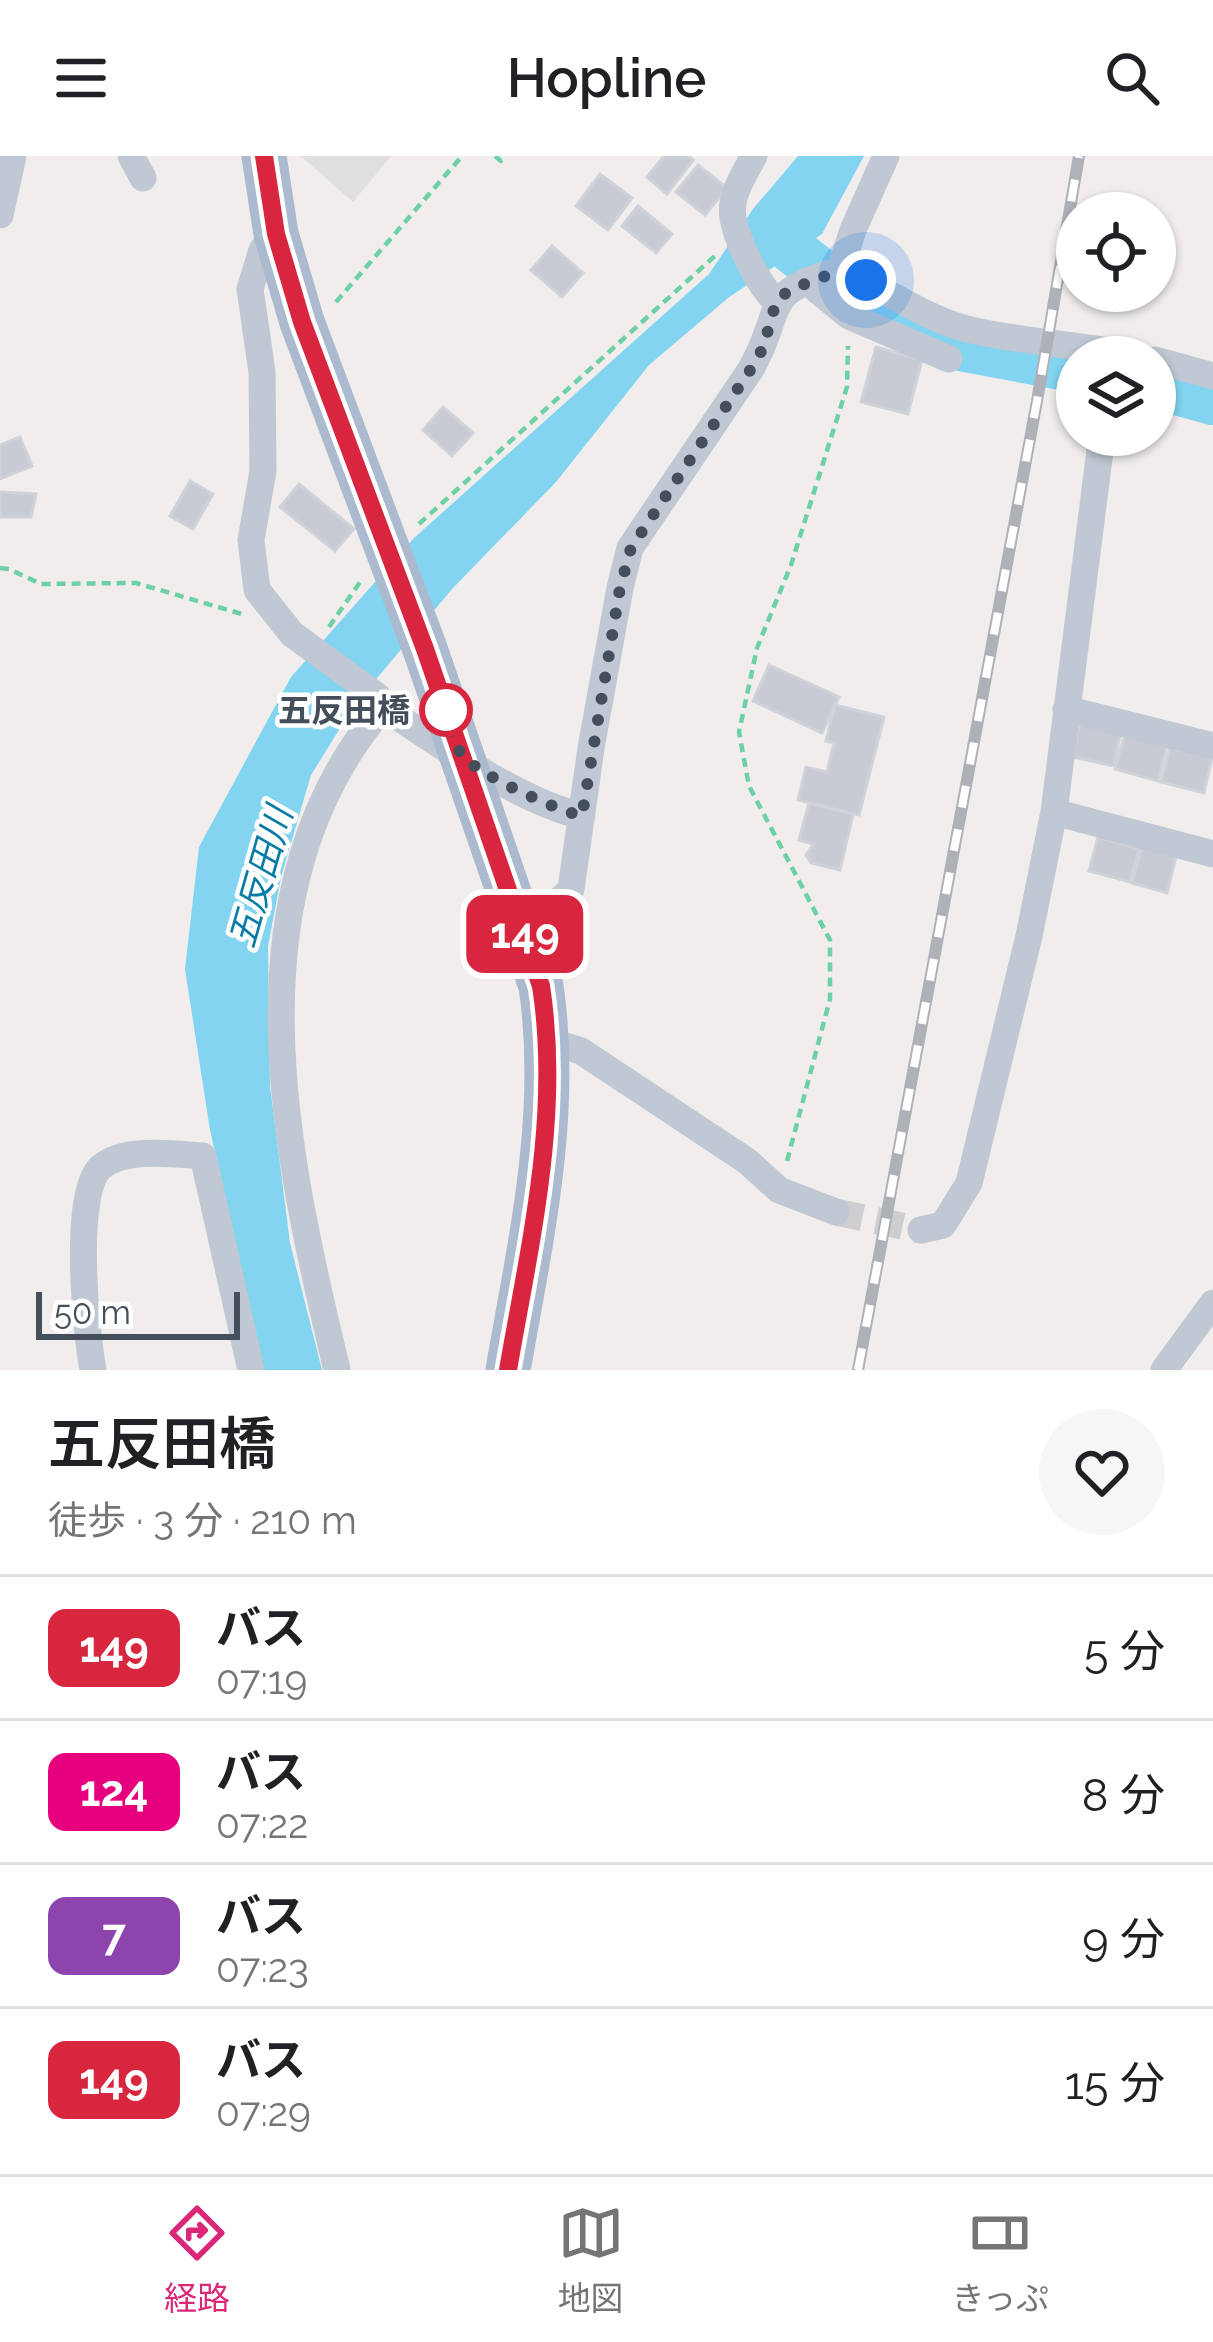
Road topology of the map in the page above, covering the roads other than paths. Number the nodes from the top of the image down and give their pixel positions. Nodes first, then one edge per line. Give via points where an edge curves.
1 (13, 156) edge
2 (264, 156) edge
3 (754, 156) edge
4 (886, 156) edge
5 (0, 215) edge
6 (276, 234) junction
7 (823, 276) junction
8 (769, 296) junction
9 (1056, 344) edge
10 (949, 359) dead end
11 (1176, 366) edge
12 (1213, 376) edge
13 (1099, 456) edge
14 (380, 701) junction
15 (1066, 709) junction
16 (1213, 746) edge
17 (463, 756) junction
18 (1054, 812) junction
19 (582, 816) junction
20 (1213, 854) edge
21 (522, 925) junction
22 (549, 1041) junction
23 (836, 1212) tunnel mouth
24 (921, 1230) dead end
25 (1213, 1303) edge
26 (93, 1370) edge
27 (251, 1370) edge
28 (337, 1370) edge
29 (508, 1370) edge
30 (1164, 1370) edge

1 - 5 street
2 - 6 main road
3 - 8 street via 732,215
4 - 7 street
6 - 14 street via 250,289 262,372 263,451 251,540 257,590 303,641
6 - 17 main road
7 - 8 street
7 - 9 street via 866,280 965,328
7 - 10 street via 849,316
8 - 19 street via 763,348 631,548
11 - 12 street
13 - 15 street
14 - 17 street
14 - 28 street via 350,747 297,867 278,1013 297,1176
15 - 16 street
15 - 18 street
17 - 19 street
17 - 21 main road
18 - 20 street
18 - 24 street via 969,1183 943,1225
19 - 21 street via 571,889 543,918
21 - 22 main road
22 - 23 street via 581,1051 779,1190
22 - 29 main road via 546,1141
25 - 30 street
26 - 27 street via 85,1325 86,1193 98,1169 116,1158 172,1154 203,1156

